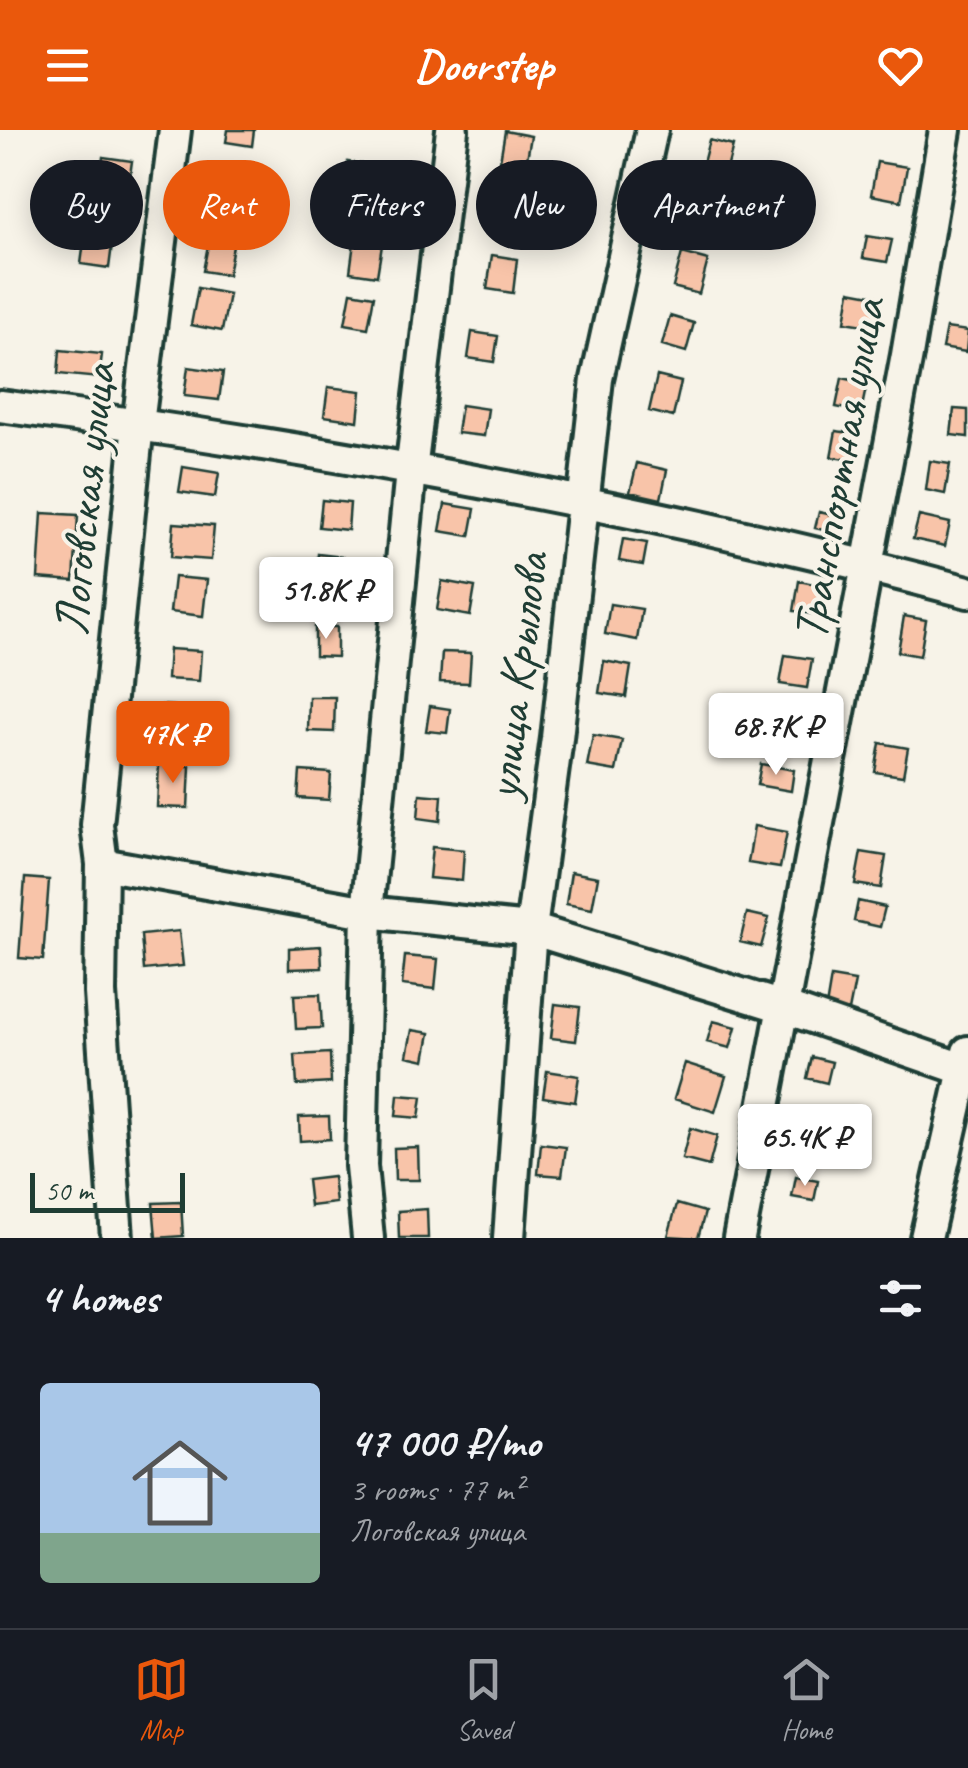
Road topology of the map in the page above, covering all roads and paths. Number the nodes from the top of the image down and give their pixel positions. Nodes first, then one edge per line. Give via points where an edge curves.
1 (175, 130) edge
2 (452, 130) edge
3 (652, 130) edge
4 (945, 130) edge
5 (0, 406) edge
6 (138, 424) junction
7 (411, 471) junction
8 (584, 502) junction
9 (868, 566) junction
10 (968, 592) edge
11 (102, 864) junction
12 (367, 912) junction
13 (531, 930) junction
14 (783, 1008) junction
15 (967, 1064) edge
16 (116, 1238) edge
17 (368, 1238) edge
18 (509, 1238) edge
19 (739, 1238) edge
20 (926, 1238) edge

1 - 6 street, Логовская улица
2 - 7 street
3 - 8 street, улица Крылова via 597,379
4 - 9 street, Транспортная улица
5 - 6 street
6 - 7 street
6 - 11 street, Логовская улица via 97,825
7 - 8 street
7 - 12 street
8 - 9 street
8 - 13 street, улица Крылова
9 - 10 street
9 - 14 street, Транспортная улица
11 - 12 street
11 - 16 street, Логовская улица via 100,993
12 - 13 street
12 - 17 street via 362,1166
13 - 14 street
13 - 18 street, улица Крылова
14 - 15 street
14 - 19 street, Транспортная улица
15 - 20 street

